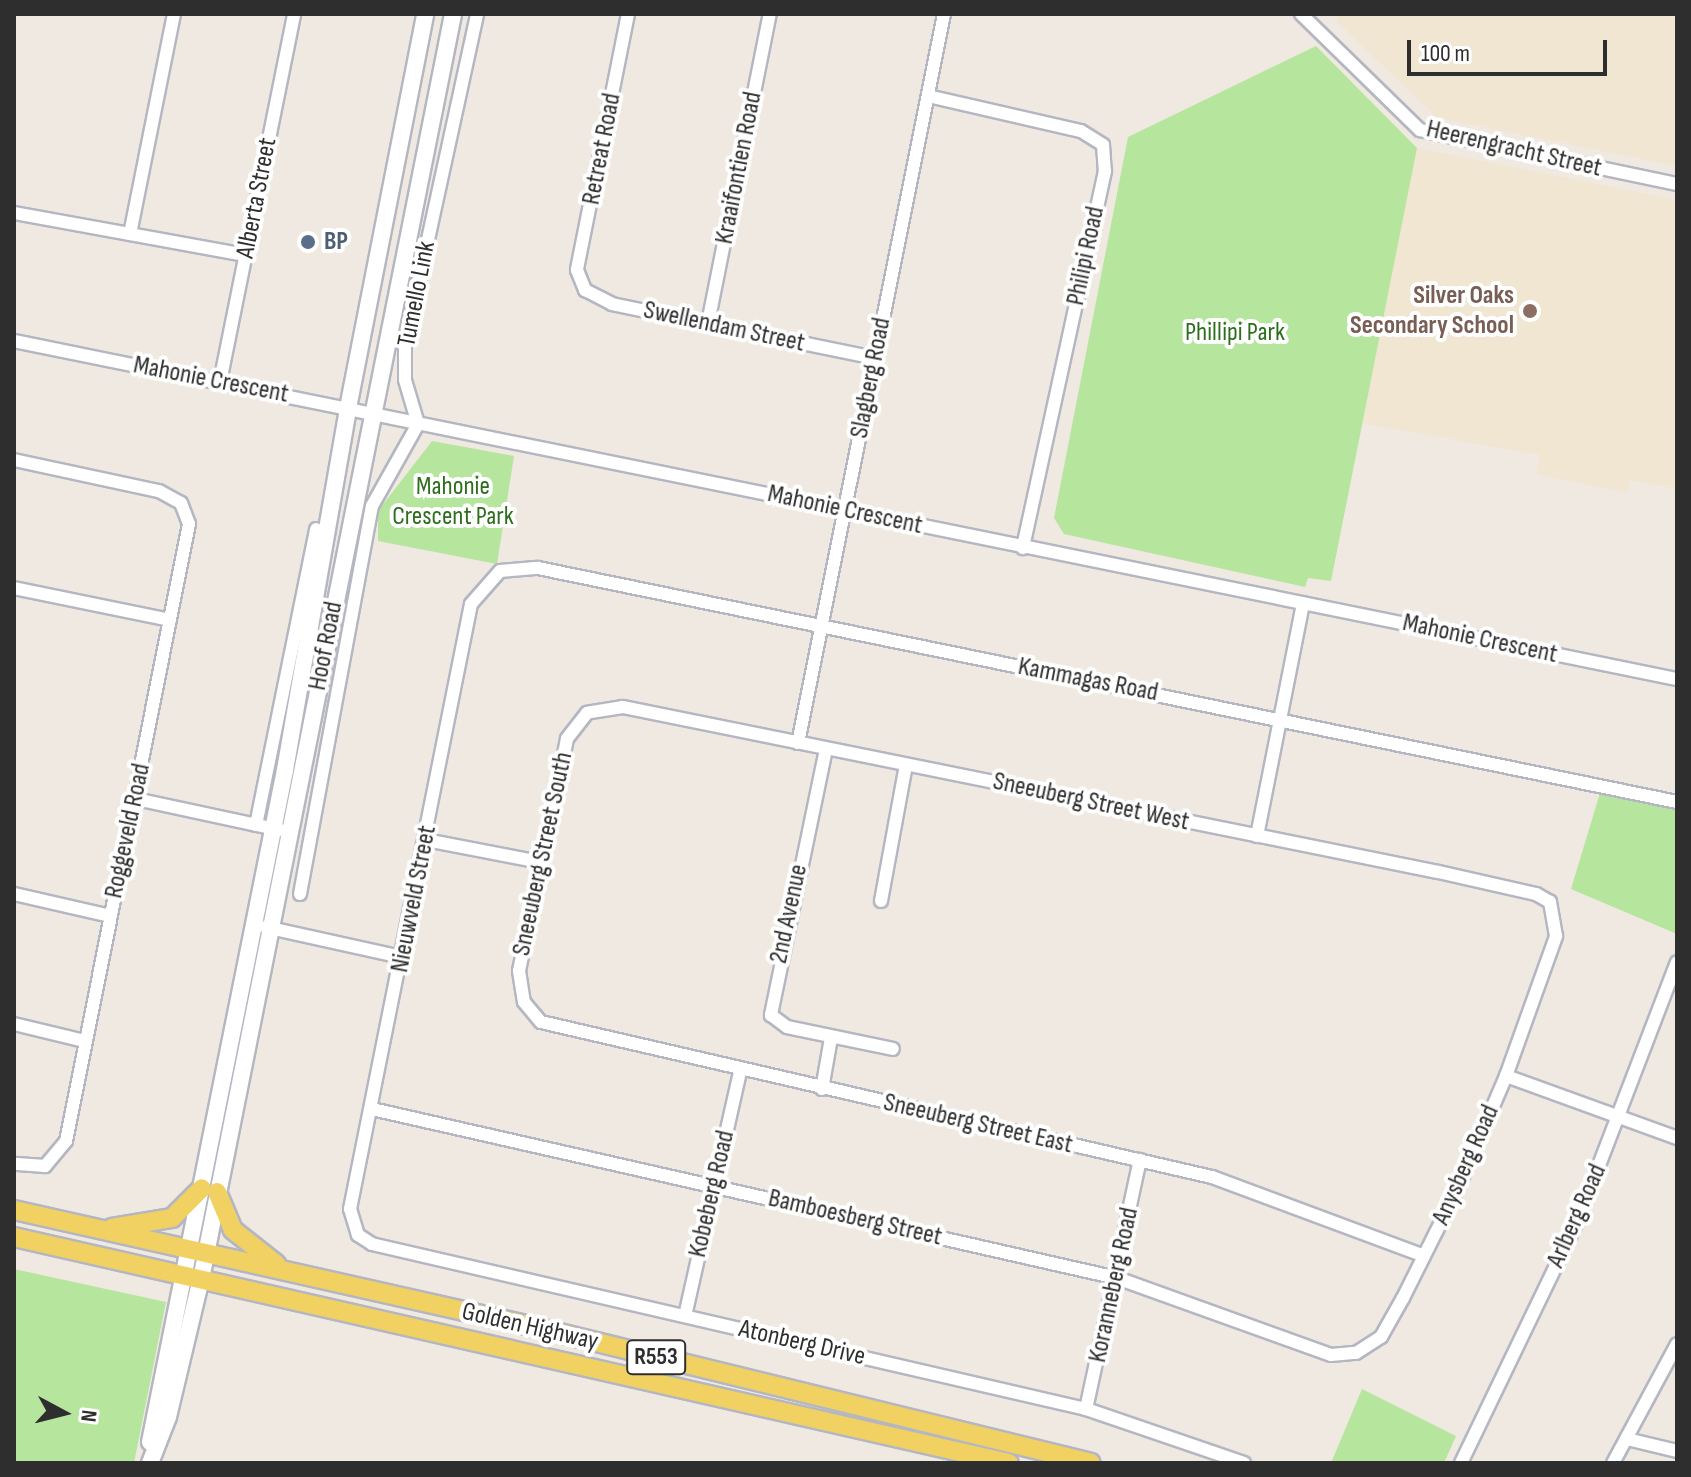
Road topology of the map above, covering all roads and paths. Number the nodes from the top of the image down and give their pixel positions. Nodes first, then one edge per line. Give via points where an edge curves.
1 (174, 14) edge
2 (294, 14) edge
3 (425, 14) edge
4 (453, 14) edge
5 (477, 14) edge
6 (628, 14) edge
7 (770, 14) edge
8 (944, 14) edge
9 (1301, 14) edge
10 (928, 96) junction
11 (1677, 184) edge
12 (14, 213) edge
13 (130, 234) junction
14 (246, 255) junction
15 (580, 283) joint
16 (708, 323) junction
17 (14, 341) edge
18 (875, 358) junction
19 (220, 382) junction
20 (348, 408) junction
21 (371, 413) junction
22 (418, 424) junction
23 (14, 460) edge
24 (845, 509) junction
25 (316, 529) dead end
26 (1023, 548) junction
27 (500, 571) joint
28 (14, 588) edge
29 (1303, 603) junction
30 (170, 620) junction
31 (822, 626) junction
32 (1677, 679) edge
33 (594, 709) joint
34 (1279, 719) junction
35 (798, 743) junction
36 (826, 749) junction
37 (906, 765) junction
38 (136, 799) junction
39 (1677, 802) edge
40 (273, 828) junction
41 (1257, 836) junction
42 (426, 840) junction
43 (540, 862) junction
44 (14, 894) edge
45 (300, 894) dead end
46 (881, 901) dead end
47 (110, 916) junction
48 (263, 927) junction
49 (1556, 936) joint
50 (402, 957) junction
51 (1677, 962) edge
52 (529, 1009) joint
53 (14, 1024) edge
54 (831, 1038) junction
55 (85, 1041) junction
56 (893, 1049) dead end
57 (740, 1071) junction
58 (1506, 1076) junction
59 (822, 1089) junction
60 (372, 1109) junction
61 (1619, 1118) junction
62 (1677, 1138) edge
63 (1140, 1160) junction
64 (14, 1164) edge
65 (715, 1186) junction
66 (210, 1190) junction
67 (14, 1210) edge
68 (97, 1230) junction
69 (358, 1235) joint
70 (14, 1237) edge
71 (198, 1254) junction
72 (1424, 1256) junction
73 (292, 1273) junction
74 (193, 1278) junction
75 (1117, 1278) junction
76 (685, 1316) junction
77 (1677, 1344) edge
78 (1331, 1355) joint
79 (1086, 1409) junction
80 (1627, 1439) junction
81 (1677, 1451) edge
82 (148, 1463) edge
83 (1009, 1463) edge
84 (1091, 1463) edge
85 (1244, 1463) edge
86 (1461, 1463) edge
87 (1613, 1463) edge

1 - 13 street
2 - 14 street, Alberta Street
3 - 20 main road, Hoof Road
4 - 21 main road, Hoof Road
5 - 22 street, Tumello Link via 405,345 405,380
6 - 15 street, Retreat Road via 577,270
7 - 16 street, Kraaifontien Road
8 - 10 street, Slagberg Road
9 - 11 street, Heerengracht Street via 1420,130
10 - 18 street, Slagberg Road
10 - 26 street, Philipi Road via 1081,131 1103,145 1105,171
12 - 13 street
13 - 14 street
14 - 19 street, Alberta Street
15 - 16 street, Swellendam Street via 602,301
16 - 18 street, Swellendam Street
17 - 19 street, Mahonie Crescent
18 - 24 street, Slagberg Road
19 - 20 street, Mahonie Crescent
20 - 21 street, Mahonie Crescent
20 - 40 main road, Hoof Road
21 - 22 street, Mahonie Crescent
21 - 40 main road, Hoof Road
22 - 24 street, Mahonie Crescent
22 - 45 street via 372,506
23 - 30 street, Roggeveld Road via 146,487 181,503 188,515 188,534
24 - 26 street, Mahonie Crescent
24 - 31 street, Slagberg Road
25 - 40 street
26 - 29 street, Mahonie Crescent
27 - 31 street, Kammagas Road via 538,568
27 - 42 street, Nieuwveld Street via 471,604
28 - 30 street
29 - 32 street, Mahonie Crescent
29 - 34 street
30 - 38 street, Roggeveld Road
31 - 34 street, Kammagas Road
31 - 35 street, Slagberg Road
33 - 35 street, Sneeuberg Street West via 623,707
33 - 43 street, Sneeuberg Street South via 579,719 567,739
34 - 39 street, Kammagas Road
34 - 41 street
35 - 36 street, Sneeuberg Street West
36 - 37 street, Sneeuberg Street West
36 - 54 street, 2nd Avenue via 770,1010 779,1024
37 - 41 street, Sneeuberg Street West
37 - 46 street
38 - 40 street
38 - 47 street, Roggeveld Road
40 - 48 main road, Hoof Road
41 - 49 street, Sneeuberg Street West via 1536,894 1553,907
42 - 43 street
42 - 50 street, Nieuwveld Street
43 - 52 street, Sneeuberg Street South via 519,981
44 - 47 street
47 - 55 street, Roggeveld Road
48 - 50 street
48 - 66 main road, Hoof Road
49 - 58 street, Anysberg Road
50 - 60 street, Nieuwveld Street
51 - 61 street, Arlberg Road
52 - 57 street, Sneeuberg Street East via 550,1026
53 - 55 street
54 - 56 street, 2nd Avenue
54 - 59 street
55 - 64 street, Roggeveld Road via 66,1141 55,1159 39,1167
57 - 59 street, Sneeuberg Street East
57 - 65 street, Kobeberg Road
58 - 61 street
58 - 72 street, Anysberg Road
59 - 63 street, Sneeuberg Street East
60 - 65 street, Bamboesberg Street
60 - 69 street, Nieuwveld Street via 350,1212
61 - 62 street
61 - 86 street, Arlberg Road via 1578,1220
63 - 72 street, Sneeuberg Street East via 1212,1177
63 - 75 street, Koranneberg Road
65 - 75 street, Bamboesberg Street
65 - 76 street, Kobeberg Road
66 - 68 main road via 164,1222
66 - 71 main road, Hoof Road
66 - 73 main road via 243,1241
67 - 68 main road, Golden Highway / R553
68 - 71 main road, Golden Highway / R553
69 - 76 street, Atonberg Drive via 372,1244
70 - 74 main road, Golden Highway / R553
71 - 73 main road, Golden Highway / R553
71 - 74 main road, Hoof Road
72 - 78 street, Anysberg Road via 1381,1337 1356,1353
73 - 84 main road, Golden Highway / R553 via 973,1430
74 - 82 main road, Hoof Road via 168,1417
74 - 83 main road, Golden Highway / R553
75 - 78 street, Bamboesberg Street
75 - 79 street, Koranneberg Road
76 - 79 street, Atonberg Drive
77 - 80 street
79 - 85 street, Atonberg Drive
80 - 81 street
80 - 87 street

